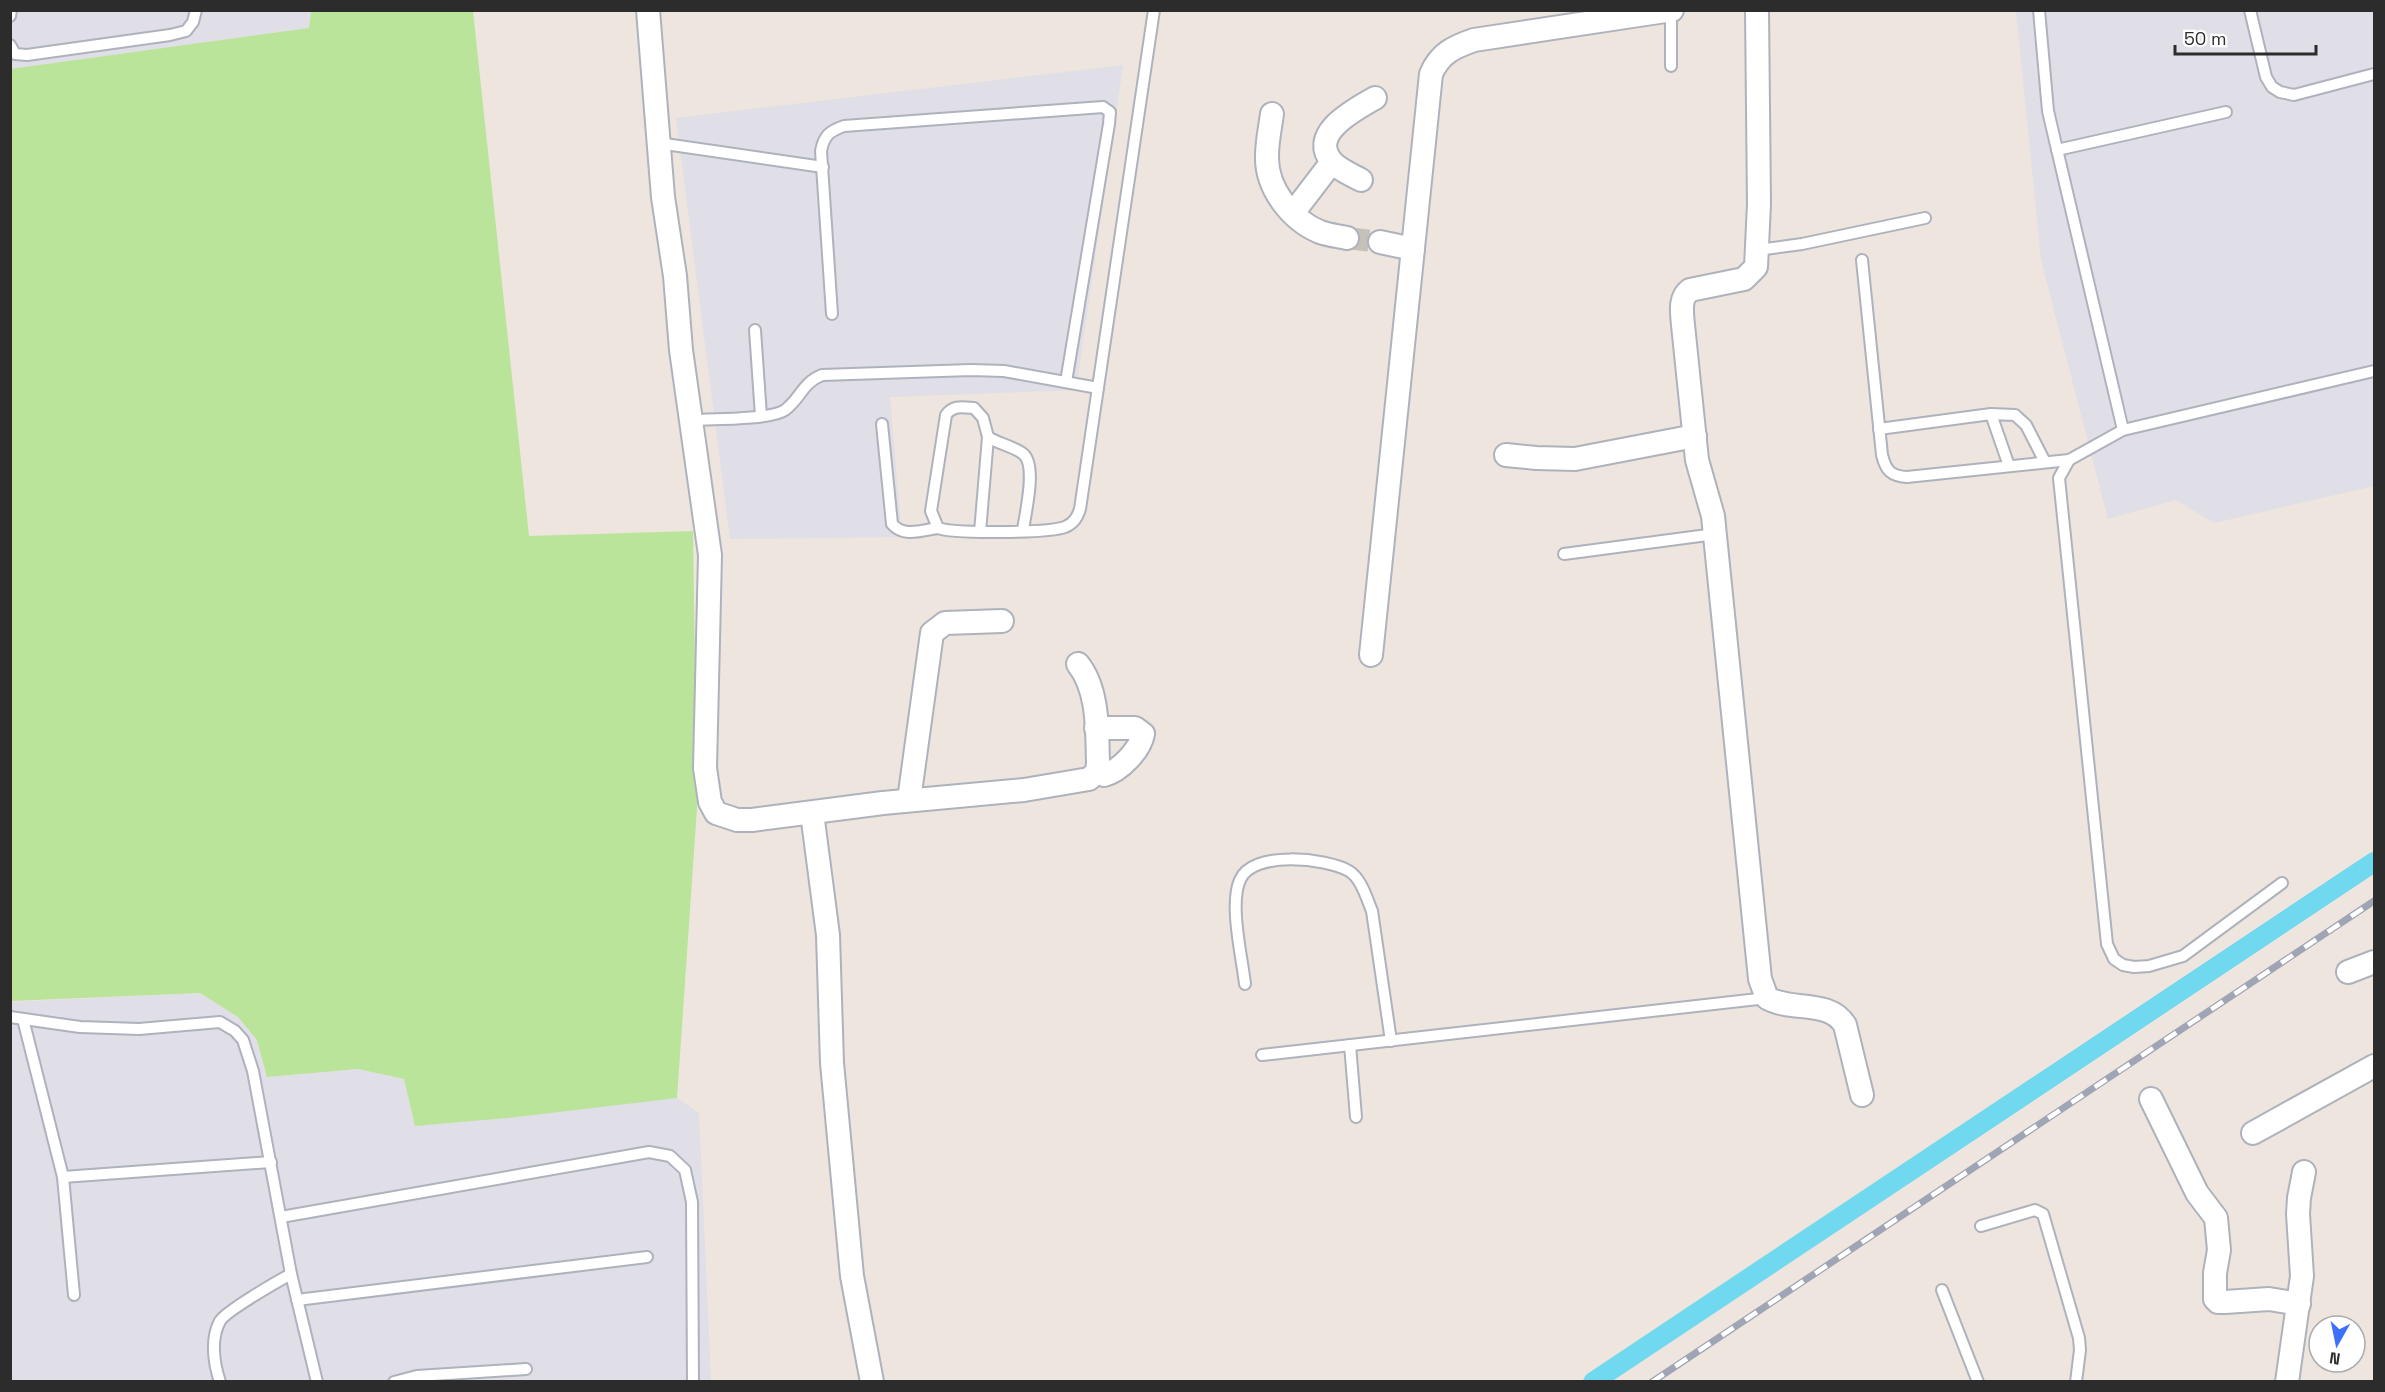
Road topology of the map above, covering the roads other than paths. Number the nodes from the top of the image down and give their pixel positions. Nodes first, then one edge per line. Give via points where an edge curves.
1 (11, 10) edge
2 (196, 10) edge
3 (648, 10) edge
4 (1154, 10) edge
5 (1672, 10) edge
6 (1757, 10) edge
7 (2039, 10) edge
8 (2250, 10) edge
9 (10, 16) edge
10 (10, 45) edge
11 (1671, 66) dead end
12 (2374, 74) edge
13 (1375, 98) dead end
14 (2226, 112) dead end
15 (1272, 114) dead end
16 (658, 143) junction
17 (2057, 150) junction
18 (1332, 162) junction
19 (823, 167) junction
20 (1361, 180) dead end
21 (1293, 213) junction
22 (1925, 218) dead end
23 (1347, 238) tunnel mouth
24 (1380, 242) tunnel mouth
25 (1413, 249) junction
26 (1758, 250) junction
27 (1862, 261) dead end
28 (832, 314) dead end
29 (755, 330) dead end
30 (2374, 372) edge
31 (1066, 382) junction
32 (1098, 388) junction
33 (1991, 414) junction
34 (761, 416) junction
35 (692, 420) junction
36 (882, 424) dead end
37 (1879, 429) junction
38 (2123, 430) junction
39 (1695, 436) junction
40 (988, 437) junction
41 (1506, 455) dead end
42 (2069, 460) junction
43 (2045, 462) junction
44 (2009, 466) junction
45 (938, 528) junction
46 (1023, 530) junction
47 (980, 532) junction
48 (1715, 534) junction
49 (1564, 554) dead end
50 (1002, 621) dead end
51 (1371, 655) dead end
52 (1078, 664) dead end
53 (1096, 728) junction
54 (1097, 772) junction
55 (909, 800) junction
56 (812, 813) junction
57 (2282, 883) dead end
58 (2374, 962) edge
59 (2348, 972) dead end
60 (1245, 984) dead end
61 (1767, 998) junction
62 (10, 1017) edge
63 (23, 1019) junction
64 (1391, 1041) junction
65 (1350, 1046) junction
66 (1262, 1055) dead end
67 (2374, 1066) edge
68 (1862, 1095) dead end
69 (2151, 1100) dead end
70 (1356, 1117) dead end
71 (2253, 1133) dead end
72 (271, 1162) junction
73 (2304, 1172) dead end
74 (63, 1177) junction
75 (280, 1217) junction
76 (1981, 1226) dead end
77 (647, 1257) dead end
78 (291, 1274) junction
79 (1942, 1290) dead end
80 (74, 1295) dead end
81 (297, 1300) junction
82 (2299, 1304) junction
83 (526, 1369) dead end
84 (220, 1382) edge
85 (317, 1382) edge
86 (394, 1382) edge
87 (693, 1382) edge
88 (872, 1382) edge
89 (1978, 1382) edge
90 (2076, 1382) edge
91 (2287, 1382) edge

1 - 9 lane
2 - 10 lane via 186,31 170,35 27,55 15,54
3 - 16 street
4 - 32 lane
5 - 11 lane
5 - 25 street via 1474,40 1449,50 1437,61 1431,74
6 - 26 street
7 - 17 lane via 2048,111
8 - 12 lane via 2266,77 2280,92 2294,95
13 - 18 street via 1333,125 1326,147
14 - 17 lane
15 - 21 street via 1266,157 1269,179
16 - 19 lane
16 - 35 street
17 - 38 lane
18 - 20 street
18 - 21 street
19 - 28 lane
19 - 31 lane via 823,140 830,131 844,126 1104,106 1110,112
21 - 23 street via 1321,232
22 - 26 lane
24 - 25 street
25 - 51 street
26 - 39 street via 1756,267 1744,279 1697,287 1685,294 1682,311
27 - 37 lane
29 - 34 lane
30 - 38 lane
31 - 32 lane
31 - 34 lane via 1004,371 971,370 822,375 810,380 788,408
32 - 46 lane via 1075,521 1052,530
33 - 37 lane
33 - 43 lane via 2021,418
33 - 44 lane
34 - 35 lane
35 - 56 street via 710,555 705,749 710,802 716,813 737,820
36 - 45 lane via 892,525 901,532
37 - 44 lane via 1884,466 1896,476
38 - 42 lane
39 - 41 street via 1575,459
39 - 48 street
40 - 45 lane via 983,418 974,408 957,407 946,416 931,511
40 - 46 lane via 1029,459
40 - 47 lane
42 - 43 lane
42 - 57 lane via 2059,478 2107,944 2114,959 2123,965 2142,967 2183,956
43 - 44 lane
45 - 47 lane
46 - 47 lane
48 - 49 lane
48 - 61 street via 1760,979
50 - 55 street via 945,623 932,633
52 - 53 street via 1090,686
53 - 54 street
53 - 54 street via 1135,728 1143,734 1119,768 1104,775
54 - 55 street via 1089,779 1065,784
55 - 56 street
56 - 88 street via 828,935 832,1063 852,1276
58 - 59 street
60 - 64 lane via 1235,898 1240,878 1249,867 1265,860 1326,862 1352,872 1372,911
61 - 64 lane
61 - 68 street via 1779,1005 1810,1007 1839,1016 1845,1025
62 - 63 lane
63 - 72 lane via 104,1029 212,1022 229,1026 243,1040 250,1061
63 - 74 lane
64 - 65 lane
65 - 66 lane
65 - 70 lane
67 - 71 street
69 - 82 street via 2197,1193 2216,1218 2219,1250 2215,1299 2269,1299
72 - 74 lane
72 - 75 lane
73 - 82 street via 2299,1198
74 - 80 lane
75 - 78 lane
75 - 87 lane via 649,1152 670,1156 685,1170 692,1202
76 - 90 lane via 2035,1210 2043,1214 2079,1338
77 - 81 lane
78 - 81 lane
78 - 84 lane via 220,1319 213,1363
79 - 89 lane
81 - 85 lane
82 - 91 street
83 - 86 lane

